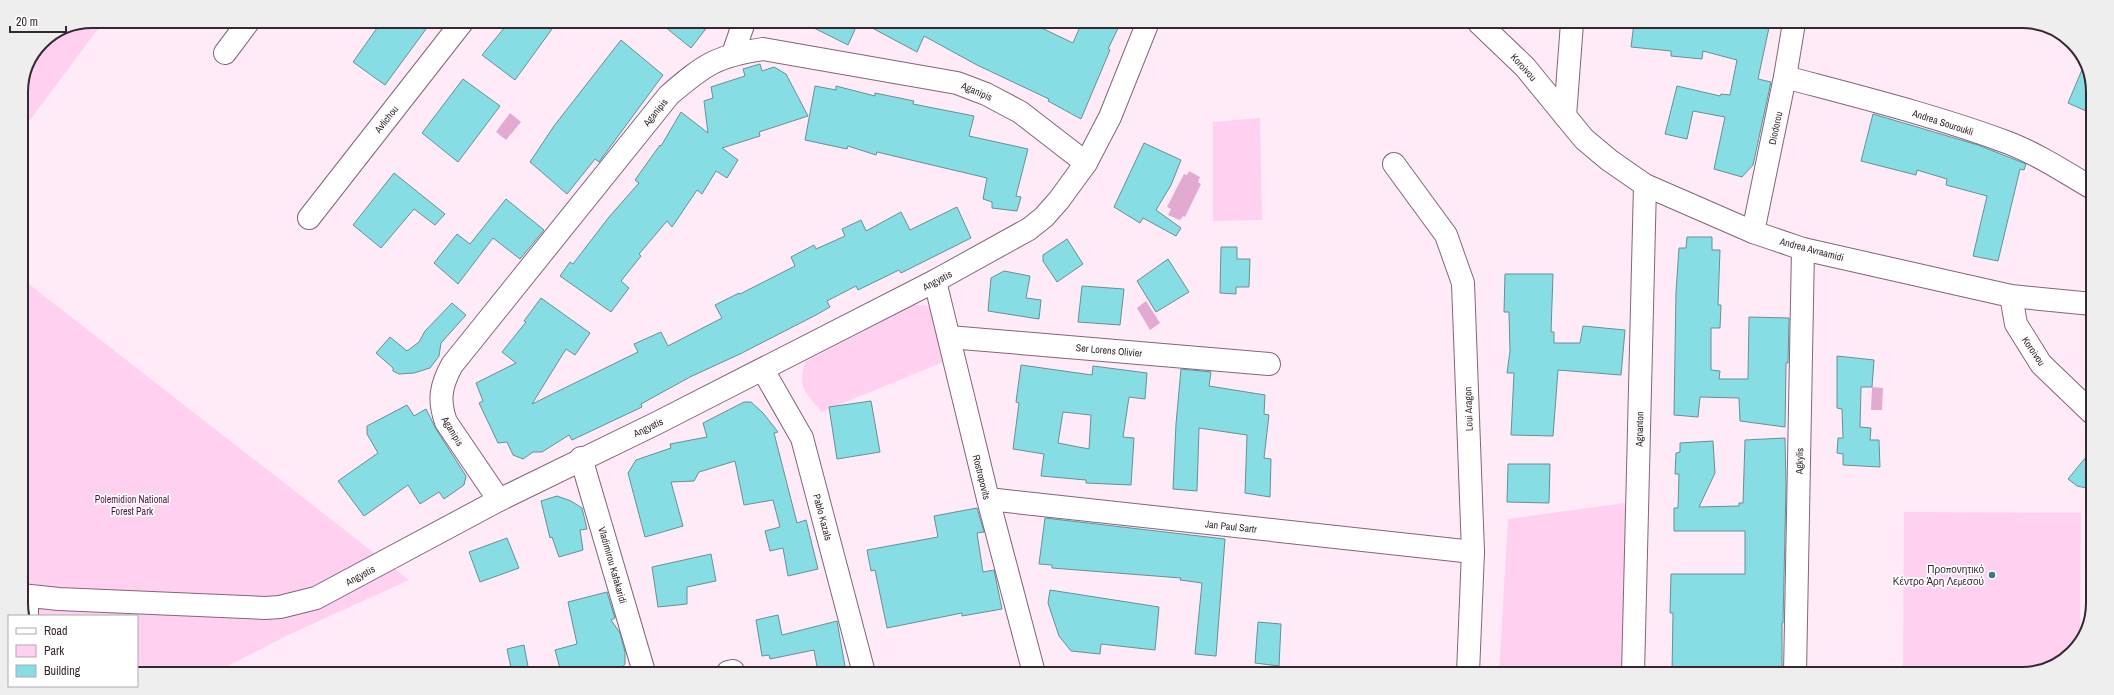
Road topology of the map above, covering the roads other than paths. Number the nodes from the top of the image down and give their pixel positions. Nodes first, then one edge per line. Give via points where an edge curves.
1 (244, 28) edge
2 (452, 28) edge
3 (742, 28) edge
4 (1146, 28) edge
5 (1484, 28) edge
6 (1572, 28) edge
7 (1793, 28) edge
8 (225, 53) dead end
9 (733, 54) junction
10 (1785, 78) junction
11 (1565, 116) junction
12 (1086, 163) junction
13 (1394, 164) dead end
14 (2086, 184) edge
15 (1645, 185) junction
16 (309, 218) dead end
17 (1753, 232) junction
18 (1803, 249) junction
19 (935, 281) junction
20 (2011, 296) junction
21 (2086, 303) edge
22 (948, 337) junction
23 (1269, 364) dead end
24 (763, 370) junction
25 (2086, 407) edge
26 (581, 458) junction
27 (988, 499) junction
28 (499, 500) junction
29 (1473, 552) junction
30 (28, 603) edge
31 (643, 667) edge
32 (863, 667) edge
33 (1032, 667) edge
34 (1468, 667) edge
35 (1633, 667) edge
36 (1795, 667) edge

1 - 8 street
2 - 16 street, Avlichou
3 - 9 street
4 - 12 street, Angystis via 1110,117
5 - 11 street, Koroivou via 1525,67
6 - 11 street
7 - 10 street, Diodorou
9 - 12 street, Aganipis via 762,49 957,83 986,94 1020,112
9 - 28 street, Aganipis via 710,62 669,95 452,365 444,379 440,393 441,408 446,422
10 - 14 street, Andrea Souroukli via 1888,105 2010,144 2043,159
10 - 17 street, Diodorou
11 - 15 street, Andrea Avraamidi via 1584,139
12 - 19 street, Angystis via 1059,200 1029,229
13 - 29 street, Loui Aragon via 1446,235 1463,284
15 - 17 street, Andrea Avraamidi
15 - 35 street, Agnanton
17 - 18 street, Andrea Avraamidi
18 - 20 street, Andrea Avraamidi
18 - 36 street, Agkylis
19 - 22 street, Rostropovits
19 - 24 street, Angystis
20 - 21 street, Andrea Avraamidi
20 - 25 street, Koroivou via 2016,324 2041,364
22 - 23 street, Ser Lorens Olivier
22 - 27 street, Rostropovits
24 - 26 street, Angystis via 658,423
24 - 32 street, Pablo Kazals via 802,438
26 - 28 street, Angystis
26 - 31 street, Vladimirou Kafakaridi
27 - 29 street, Jan Paul Sartr
27 - 33 street, Rostropovits
28 - 30 street, Angystis via 361,575 316,598 300,603 265,608 59,600
29 - 34 street, Loui Aragon

